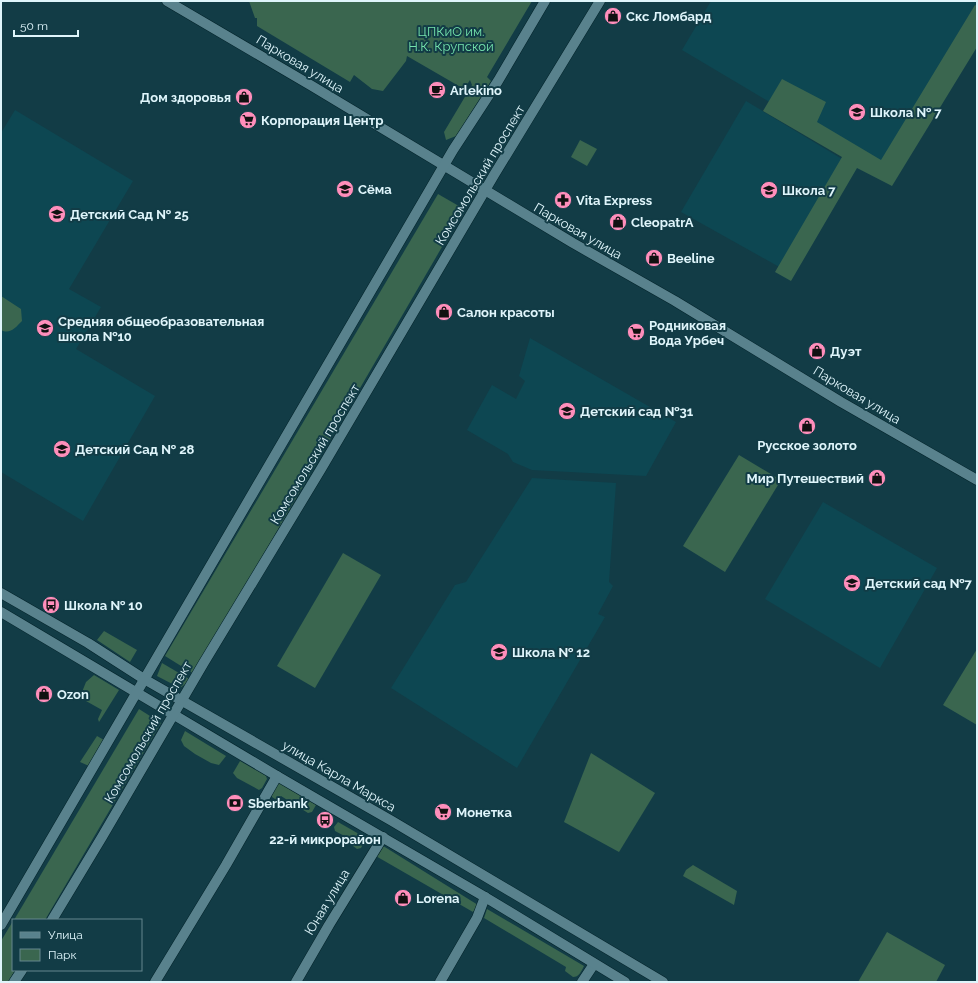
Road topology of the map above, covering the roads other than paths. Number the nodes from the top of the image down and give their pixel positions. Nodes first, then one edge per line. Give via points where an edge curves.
1 (167, 1) edge
2 (545, 1) edge
3 (600, 1) edge
4 (445, 166) junction
5 (485, 190) junction
6 (977, 480) edge
7 (1, 593) edge
8 (1, 612) edge
9 (144, 679) junction
10 (136, 693) junction
11 (181, 700) junction
12 (174, 714) junction
13 (277, 776) junction
14 (383, 837) junction
15 (485, 897) junction
16 (53, 919) edge
17 (1, 925) edge
18 (594, 964) junction
19 (21, 971) edge
20 (14, 982) edge
21 (155, 982) edge
22 (296, 982) edge
23 (440, 982) edge
24 (582, 982) edge
25 (624, 982) edge
26 (662, 982) edge

1 - 4 main road, Парковая улица
2 - 4 main road
3 - 5 main road, Комсомольский проспект
4 - 5 main road, Парковая улица
4 - 9 main road
5 - 6 main road, Парковая улица
5 - 11 main road, Комсомольский проспект via 322,469
7 - 9 main road, улица Карла Маркса
8 - 10 main road
9 - 10 main road
9 - 11 main road, улица Карла Маркса
10 - 12 main road
10 - 17 main road
11 - 12 main road, Комсомольский проспект
11 - 26 main road, улица Карла Маркса via 392,821
12 - 13 main road
12 - 16 main road, Комсомольский проспект
13 - 14 main road
13 - 21 main road
14 - 15 main road
14 - 22 main road, Юная улица
15 - 18 main road
15 - 23 main road via 477,918
18 - 24 main road
18 - 25 main road
19 - 20 main road

